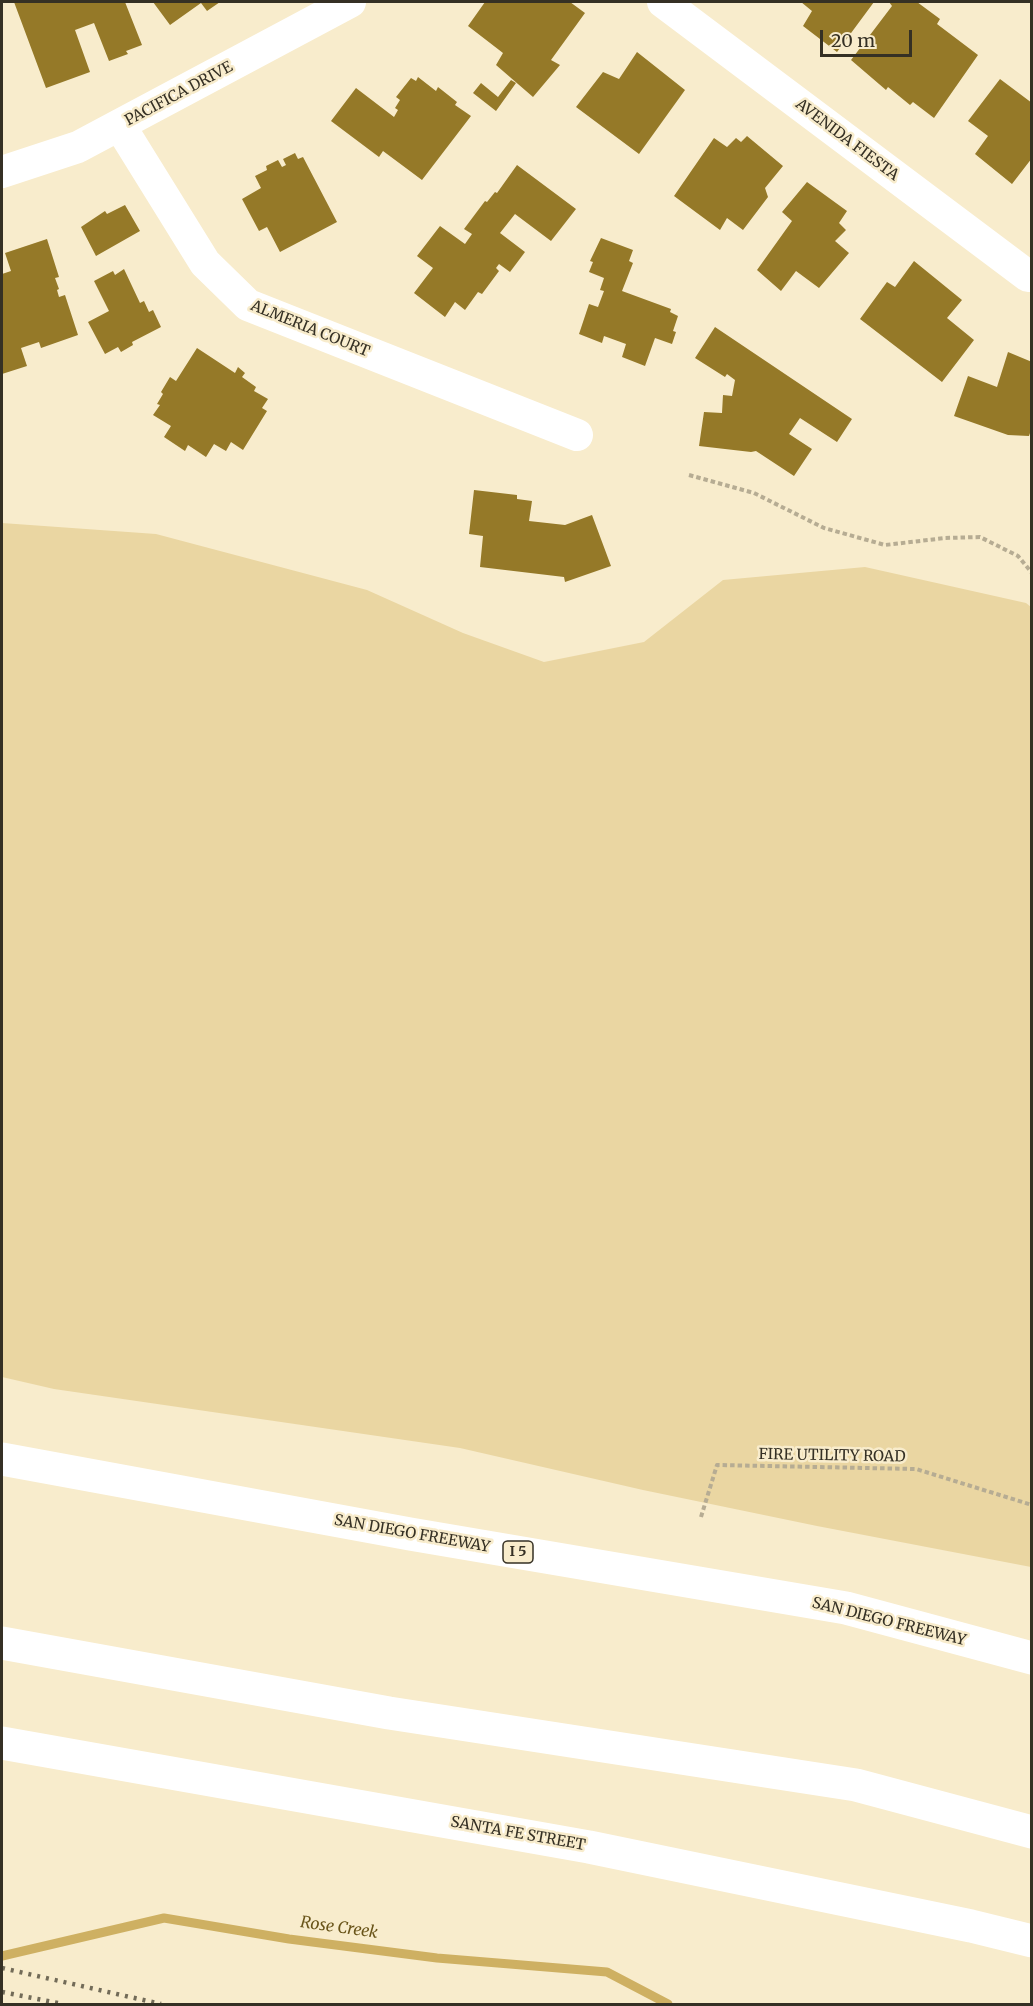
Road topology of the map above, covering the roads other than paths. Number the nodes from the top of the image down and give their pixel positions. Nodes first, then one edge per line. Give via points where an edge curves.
1 (350, 2) edge
2 (663, 2) edge
3 (120, 126) junction
4 (2, 172) edge
5 (1032, 276) edge
6 (577, 435) dead end
7 (2, 1459) edge
8 (2, 1643) edge
9 (1032, 1658) edge
10 (2, 1743) edge
11 (1032, 1832) edge
12 (1032, 1941) edge

1 - 3 street, PACIFICA DRIVE
2 - 5 street, AVENIDA FIESTA
3 - 4 street, PACIFICA DRIVE via 78,147
3 - 6 street, ALMERIA COURT via 205,263 248,305
7 - 9 main road, SAN DIEGO FREEWAY / I 5 via 846,1608
8 - 11 main road via 389,1713 856,1785
10 - 12 main road, SANTA FE STREET via 589,1847

